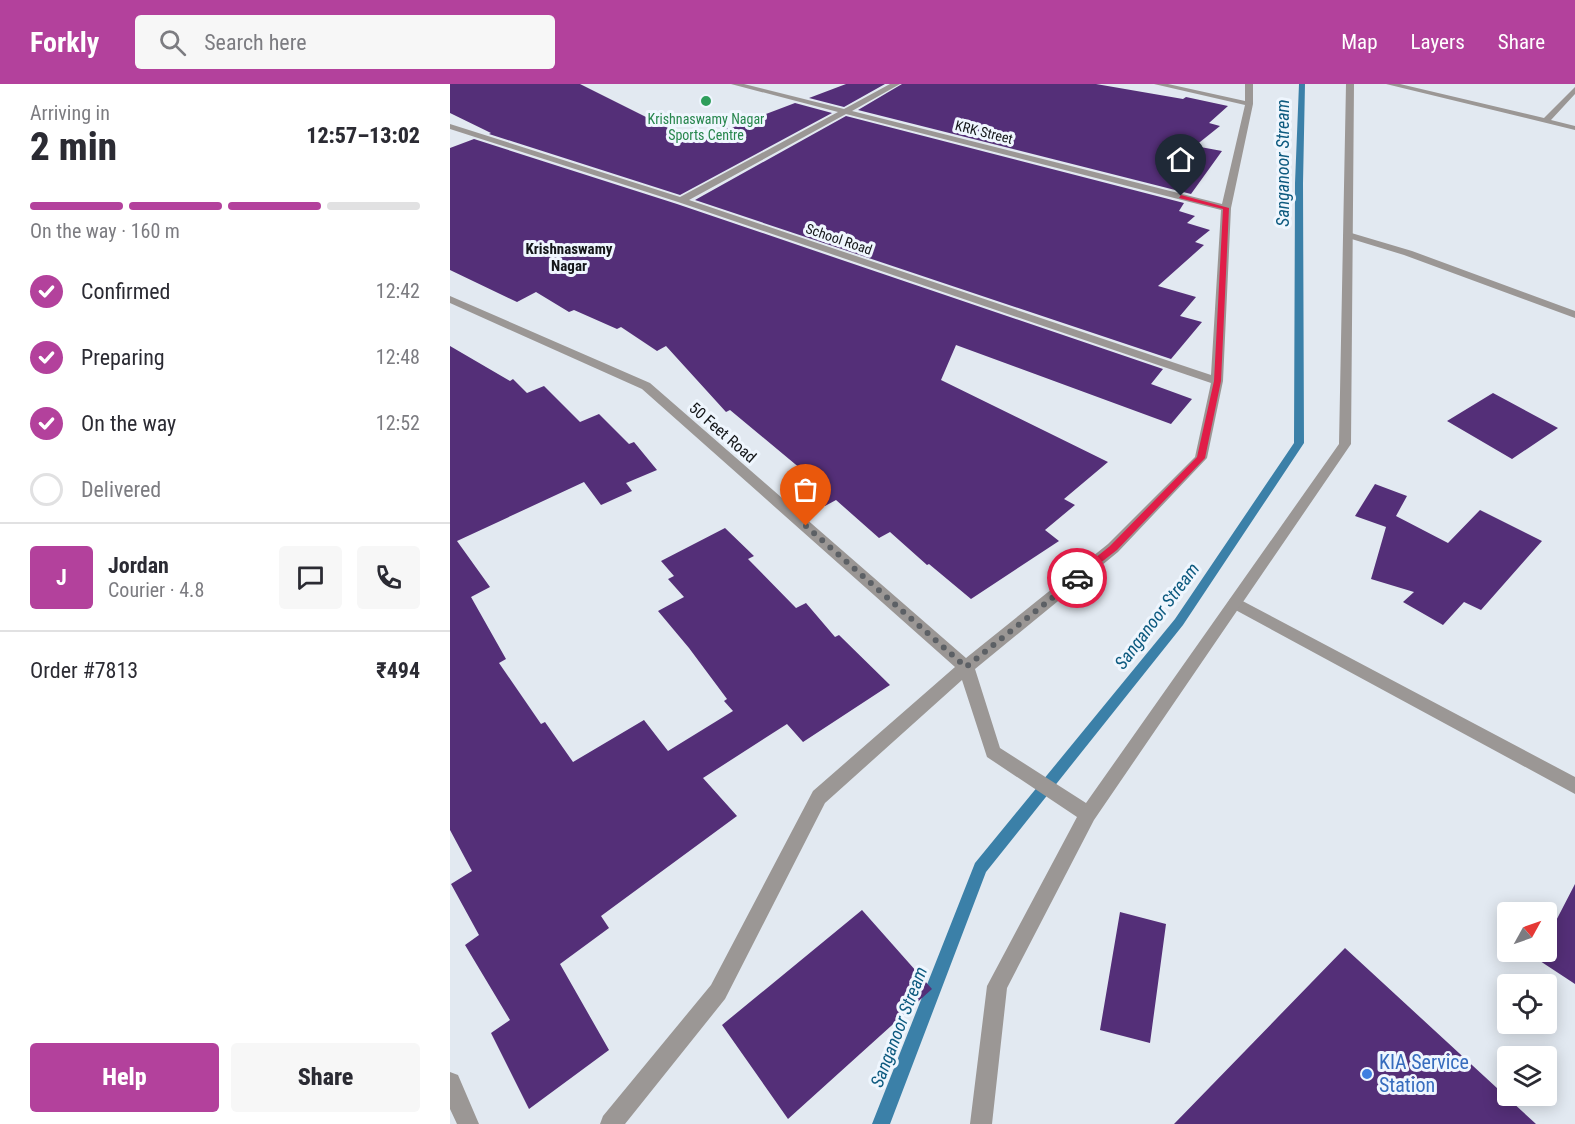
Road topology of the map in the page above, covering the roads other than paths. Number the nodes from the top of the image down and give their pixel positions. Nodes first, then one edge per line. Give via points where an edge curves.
1 (735, 84) edge
2 (896, 84) edge
3 (1158, 84) edge
4 (1250, 84) edge
5 (1350, 84) edge
6 (1390, 84) edge
7 (1575, 89) edge
8 (1249, 104) junction
9 (844, 111) junction
10 (1546, 121) junction
11 (450, 126) edge
12 (1575, 129) edge
13 (681, 200) junction
14 (1226, 208) junction
15 (1348, 235) junction
16 (450, 299) edge
17 (1575, 315) edge
18 (1217, 381) junction
19 (1235, 603) junction
20 (966, 667) junction
21 (1575, 786) edge
22 (1088, 814) junction
23 (450, 1083) edge
24 (468, 1124) edge
25 (611, 1124) edge
26 (981, 1124) edge

1 - 9 street, KRK Street
2 - 9 street
3 - 8 street
4 - 8 street
5 - 15 street
6 - 10 street
7 - 10 street
8 - 14 street
9 - 13 street
9 - 14 street, KRK Street
10 - 12 street
11 - 13 street, School Road
13 - 18 street, School Road
14 - 18 street
15 - 17 street
15 - 19 street via 1345,444
16 - 20 street, 50 Feet Road via 646,386
18 - 20 street via 1201,458 1113,548
19 - 21 street
19 - 22 street
20 - 22 street via 993,752
20 - 25 street via 819,797 718,992
22 - 26 street via 997,986
23 - 24 street

